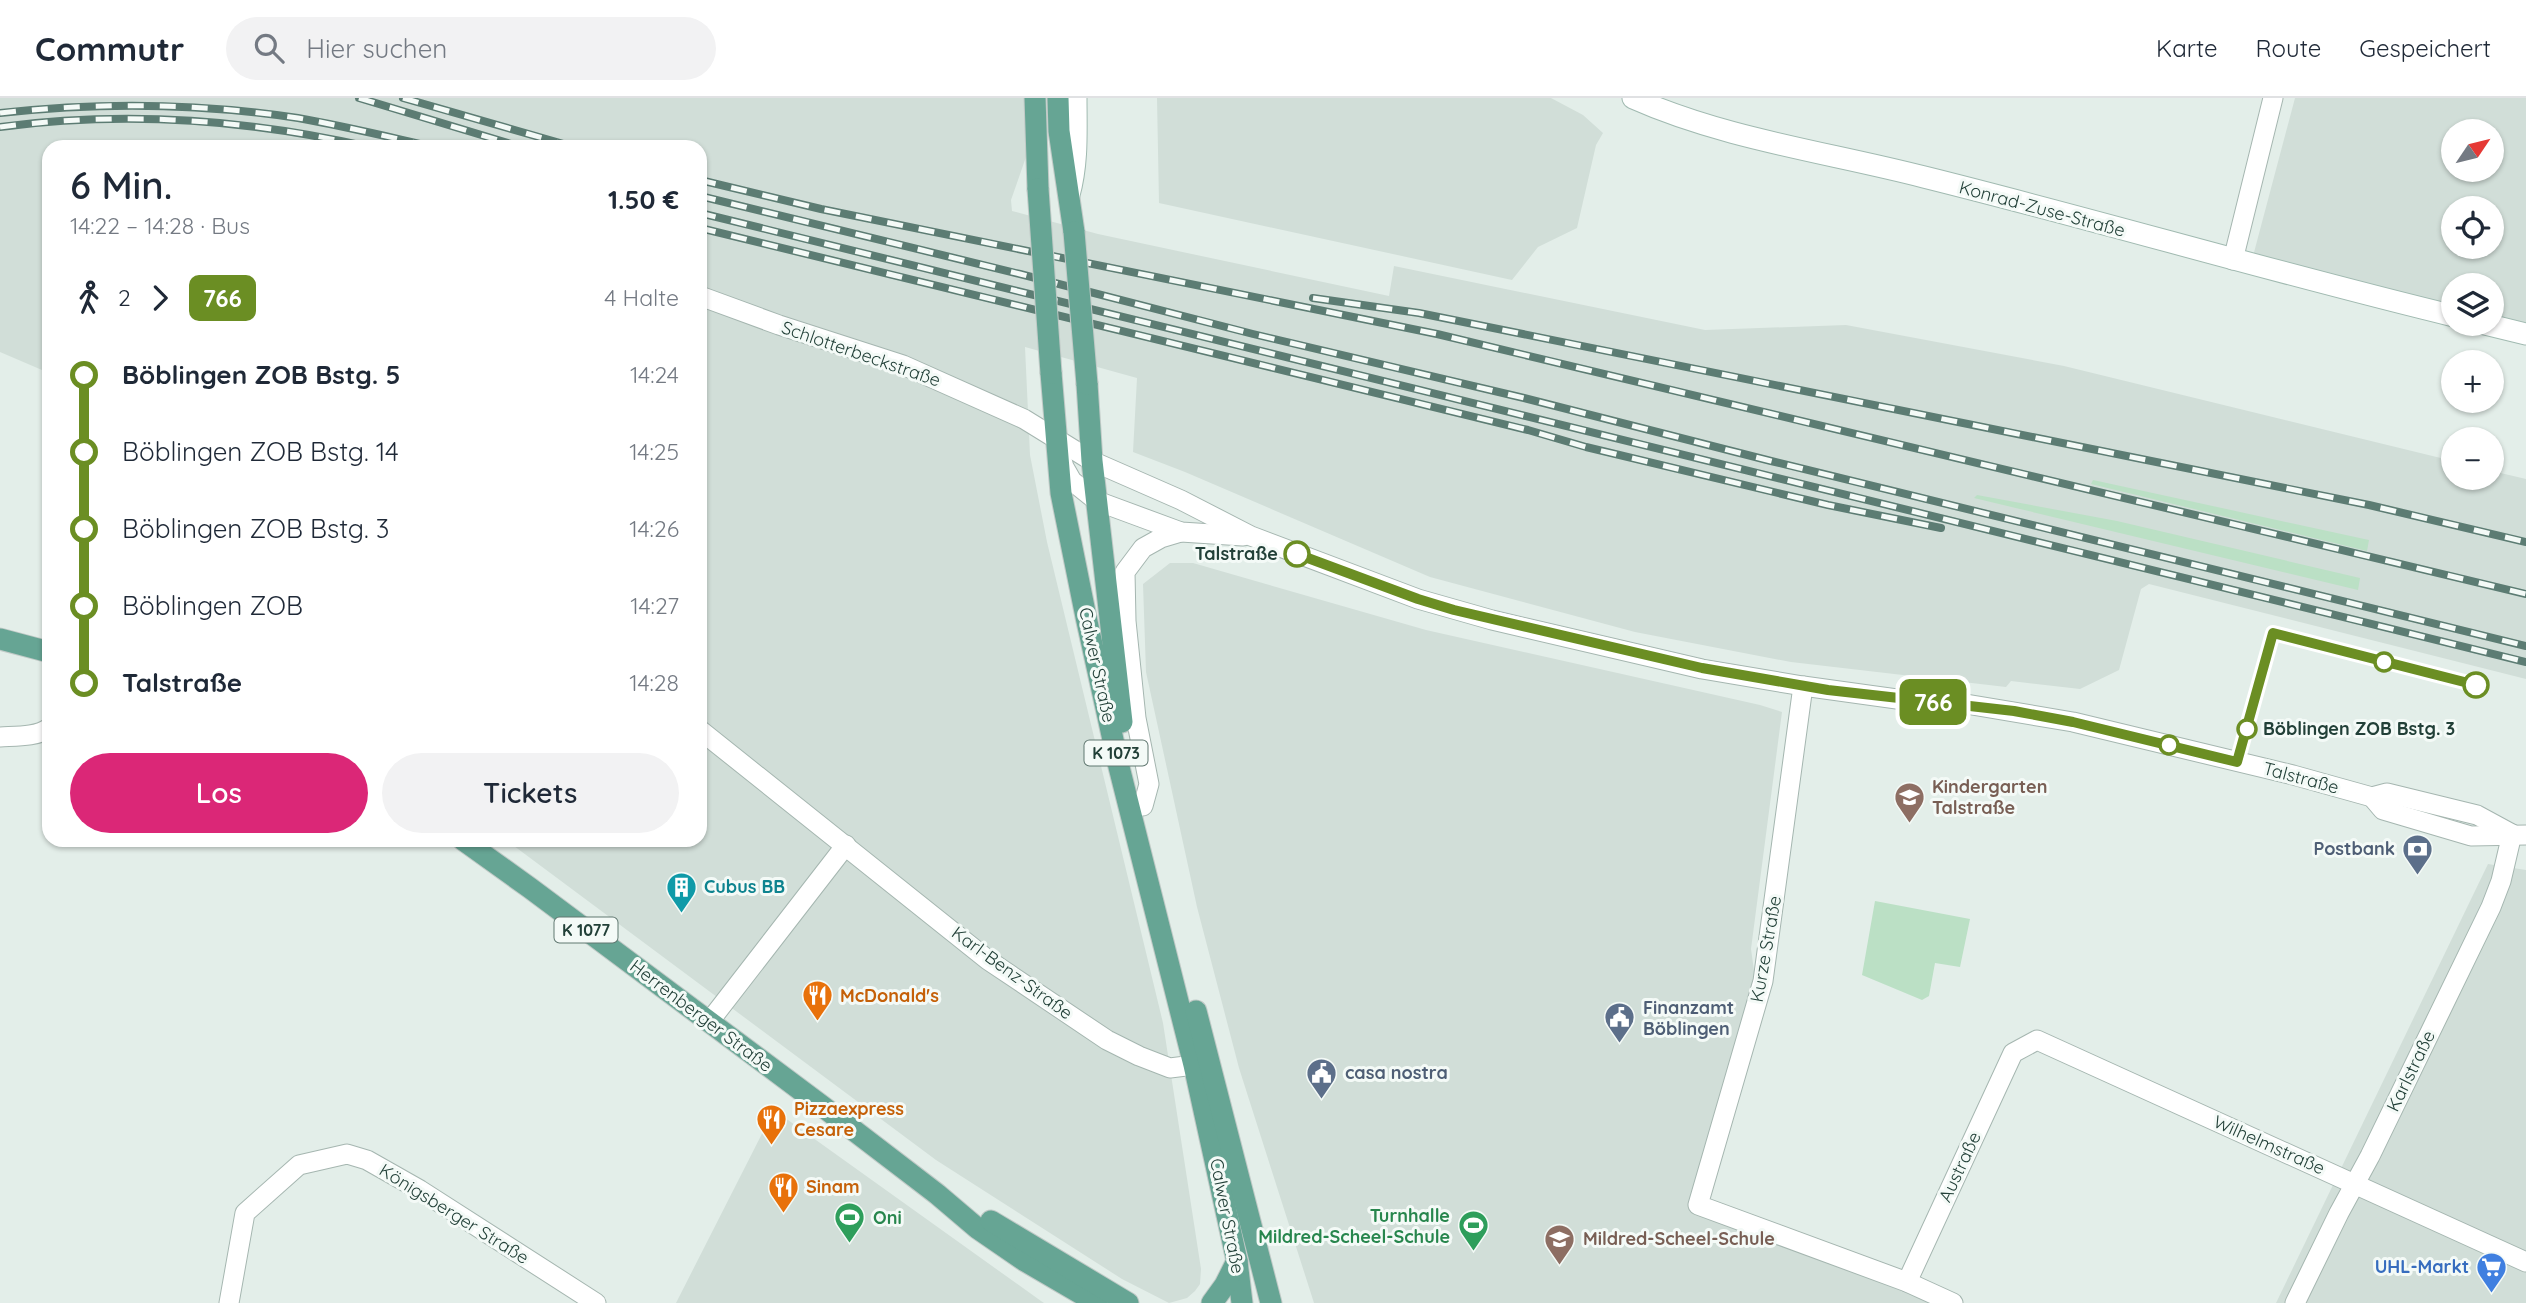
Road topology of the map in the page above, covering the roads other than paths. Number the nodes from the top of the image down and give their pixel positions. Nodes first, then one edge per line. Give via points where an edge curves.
1 (1035, 98) edge
2 (1058, 98) edge
3 (1076, 98) edge
4 (1633, 98) edge
5 (2273, 98) edge
6 (1035, 131) junction
7 (1059, 131) junction
8 (1069, 197) junction
9 (2233, 260) junction
10 (707, 299) edge
11 (2441, 313) edge
12 (2504, 329) edge
13 (2526, 334) edge
14 (1056, 438) junction
15 (1092, 461) junction
16 (1097, 501) junction
17 (1181, 532) junction
18 (1251, 536) junction
19 (1137, 554) joint
20 (0, 639) edge
21 (42, 650) edge
22 (1803, 686) junction
23 (42, 732) edge
24 (707, 736) edge
25 (0, 737) edge
26 (1143, 806) junction
27 (2519, 834) edge
28 (846, 845) junction
29 (472, 847) edge
30 (709, 1022) junction
31 (2013, 1053) joint
32 (1194, 1065) junction
33 (2354, 1183) junction
34 (937, 1194) junction
35 (1237, 1261) junction
36 (2526, 1262) edge
37 (1907, 1282) junction
38 (1272, 1301) edge
39 (229, 1303) edge
40 (596, 1303) edge
41 (1097, 1303) edge
42 (1128, 1303) edge
43 (1212, 1303) edge
44 (1242, 1303) edge
45 (1953, 1303) edge
46 (2295, 1303) edge

1 - 6 main road, Calwer Straße / K 1073
2 - 7 main road, Calwer Straße / K 1073
3 - 8 street, Calwer Straße via 1074,178
4 - 9 street, Konrad-Zuse-Straße via 1713,127 1933,179
5 - 9 street
6 - 7 street
6 - 14 main road, Calwer Straße / K 1073, bridge
7 - 8 main road, Calwer Straße / K 1073
8 - 15 main road, Calwer Straße / K 1073, bridge
9 - 11 street, Konrad-Zuse-Straße
10 - 14 street, Schlotterbeckstraße via 903,365 994,404
12 - 13 street
14 - 15 street, Talstraße
14 - 16 street, Talstraße via 1072,481
14 - 32 main road, Calwer Straße / K 1073 via 1061,494 1103,695
15 - 16 main road, Calwer Straße / K 1073
15 - 18 street, Talstraße
16 - 17 street, Talstraße
16 - 26 main road, Calwer Straße / K 1073 via 1121,719
17 - 18 street, Talstraße
17 - 19 street, Talstraße via 1160,538
18 - 22 street, Talstraße via 1454,610 1702,668
19 - 26 street, Calwer Straße via 1125,572 1125,588 1136,718 1149,784
20 - 21 main road
22 - 27 street, Talstraße via 2073,722 2372,797 2387,793 2477,815
22 - 37 street, Kurze Straße via 1763,981 1698,1205
23 - 25 street
24 - 28 street, Karl-Benz-Straße
26 - 38 main road, Calwer Straße / K 1073
27 - 33 street, Karlstraße via 2491,907
28 - 30 street
28 - 32 street, Karl-Benz-Straße via 988,960 1107,1040 1170,1068
29 - 30 main road, Herrenberger Straße / K 1077
30 - 34 main road, Herrenberger Straße / K 1077
31 - 33 street, Wilhelmstraße via 2037,1040
31 - 37 street, Austraße
32 - 35 main road, Calwer Straße / K 1073
33 - 36 street, Wilhelmstraße
33 - 46 street, Karlstraße
34 - 41 main road, Herrenberger Straße / K 1077 via 976,1228
34 - 42 main road, Herrenberger Straße / K 1077
35 - 43 main road
35 - 44 main road, Calwer Straße / K 1073
37 - 45 street
39 - 40 street, Königsberger Straße via 245,1213 299,1165 347,1154 420,1190

